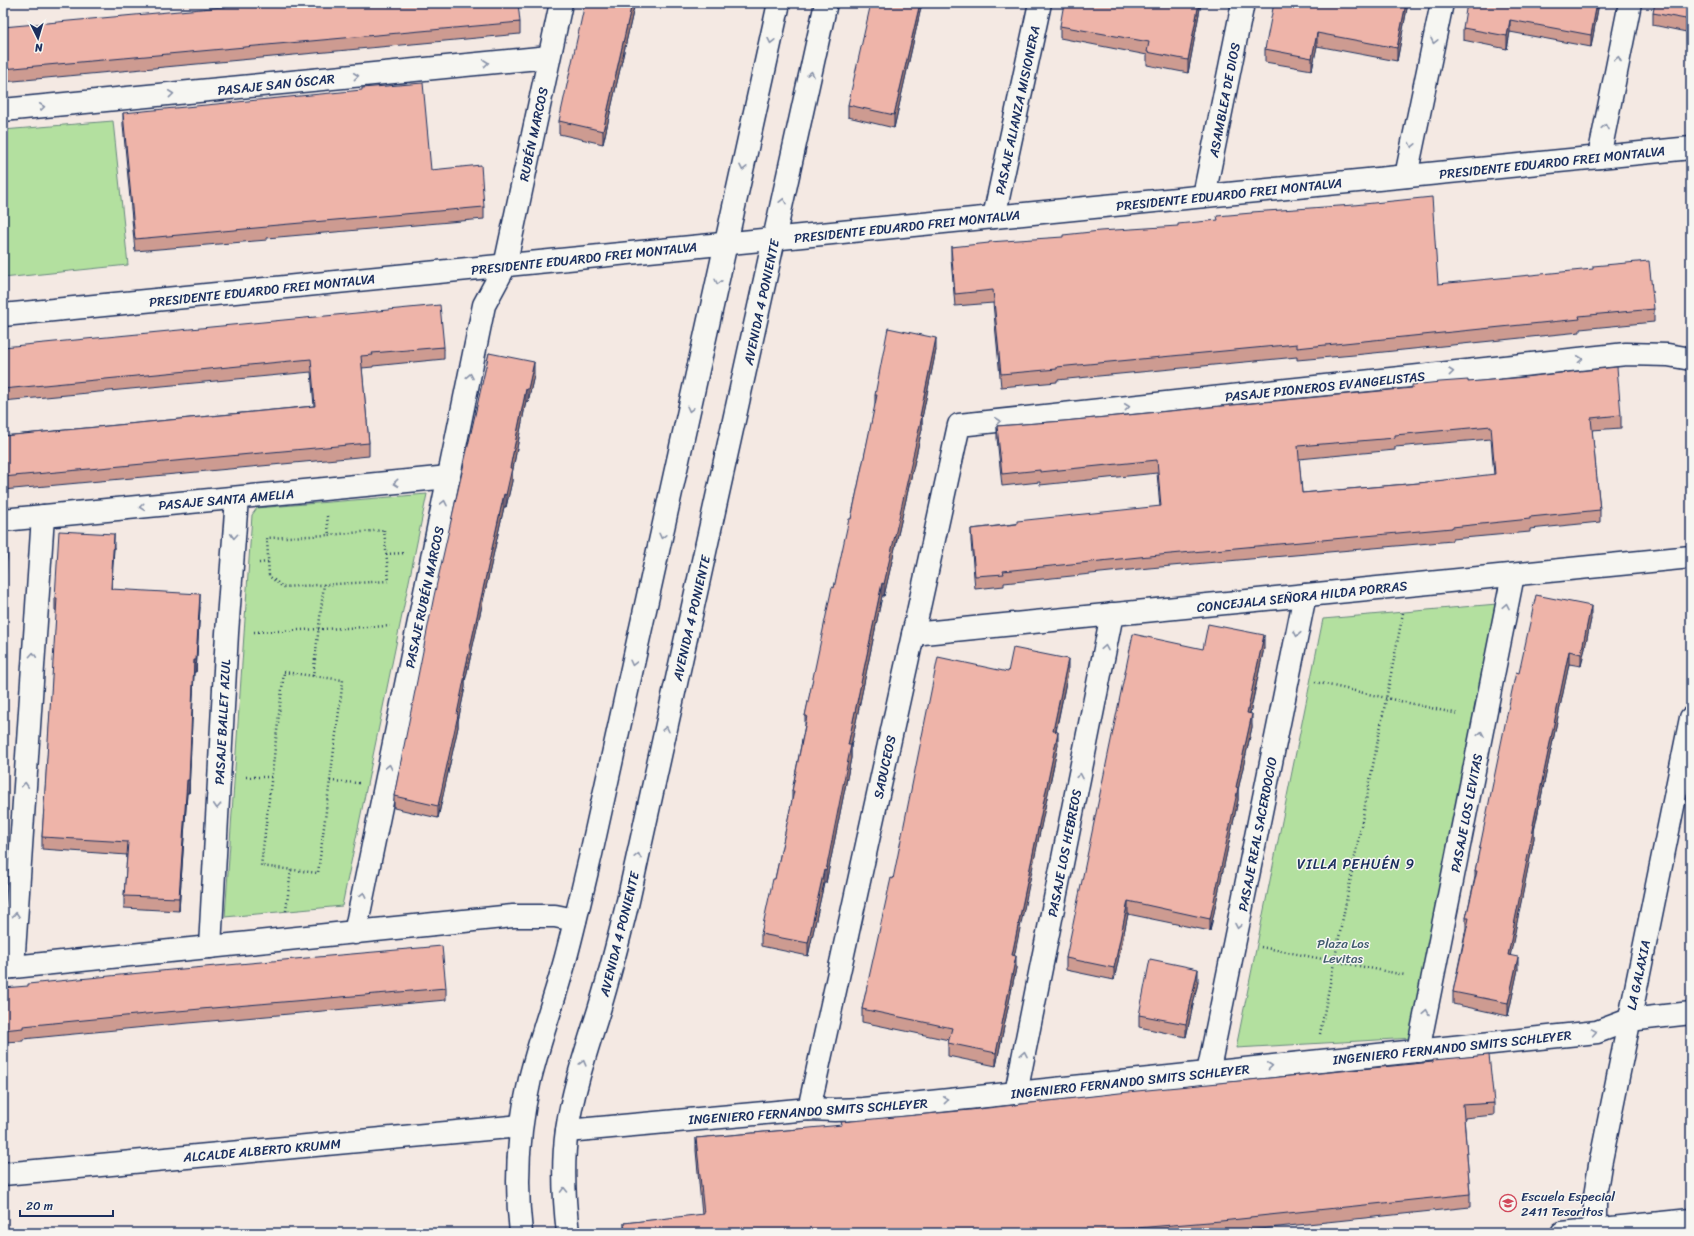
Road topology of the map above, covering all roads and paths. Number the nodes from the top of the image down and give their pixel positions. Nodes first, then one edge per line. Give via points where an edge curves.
1 (561, 3) edge
2 (779, 3) edge
3 (826, 3) edge
4 (1040, 3) edge
5 (1243, 3) edge
6 (1442, 3) edge
7 (1630, 3) edge
8 (549, 57) junction
9 (3, 110) edge
10 (1691, 148) edge
11 (1599, 157) junction
12 (1406, 176) junction
13 (1204, 196) junction
14 (994, 217) junction
15 (775, 239) junction
16 (727, 244) junction
17 (505, 266) junction
18 (3, 315) edge
19 (1691, 360) edge
20 (959, 425) joint
21 (449, 478) junction
22 (237, 498) junction
23 (43, 516) junction
24 (3, 520) edge
25 (1691, 557) edge
26 (1513, 575) junction
27 (324, 584) junction
28 (1408, 585) junction
29 (1305, 596) junction
30 (1112, 614) junction
31 (419, 624) junction
32 (319, 629) junction
33 (227, 633) junction
34 (913, 634) junction
35 (313, 676) junction
36 (1289, 676) junction
37 (1386, 698) junction
38 (1691, 718) edge
39 (1484, 720) junction
40 (291, 870) junction
41 (575, 920) junction
42 (355, 933) junction
43 (285, 939) junction
44 (1235, 942) junction
45 (210, 947) junction
46 (1334, 961) junction
47 (8, 968) edge
48 (1432, 980) junction
49 (1691, 1013) edge
50 (1629, 1020) junction
51 (1418, 1051) junction
52 (1314, 1061) junction
53 (1208, 1073) junction
54 (1016, 1093) junction
55 (809, 1109) junction
56 (521, 1126) junction
57 (567, 1131) junction
58 (3, 1174) edge
59 (1691, 1220) edge
60 (1595, 1232) edge
61 (521, 1233) edge
62 (568, 1233) edge
63 (1562, 1233) edge

1 - 8 street, RUBÉN MARCOS
2 -> 16 street
15 -> 3 street, AVENIDA 4 PONIENTE
4 - 14 street, PASAJE ALIANZA MISIONERA
5 - 13 street, ASAMBLEA DE DIOS
6 -> 12 street
11 -> 7 street
9 -> 8 street, PASAJE SAN ÓSCAR
8 - 17 street, RUBÉN MARCOS
10 - 11 street, PRESIDENTE EDUARDO FREI MONTALVA
11 - 12 street, PRESIDENTE EDUARDO FREI MONTALVA
12 - 13 street, PRESIDENTE EDUARDO FREI MONTALVA
13 - 14 street, PRESIDENTE EDUARDO FREI MONTALVA
14 - 15 street, PRESIDENTE EDUARDO FREI MONTALVA
15 - 16 street, PRESIDENTE EDUARDO FREI MONTALVA
57 -> 15 street, AVENIDA 4 PONIENTE via 583,1060 615,957
16 - 17 street, PRESIDENTE EDUARDO FREI MONTALVA
16 -> 41 street
17 - 18 street, PRESIDENTE EDUARDO FREI MONTALVA
21 -> 17 street, PASAJE RUBÉN MARCOS via 484,305
20 -> 19 street, PASAJE PIONEROS EVANGELISTAS via 1626,354 1668,355
20 - 34 street, SADUCEOS
21 -> 22 street, PASAJE SANTA AMELIA
31 -> 21 street, PASAJE RUBÉN MARCOS
22 -> 23 street, PASAJE SANTA AMELIA
22 -> 33 street, PASAJE BALLET AZUL
23 - 24 street, PASAJE SANTA AMELIA
47 -> 23 street
25 - 26 street, CONCEJALA SEÑORA HILDA PORRAS
26 - 28 street, CONCEJALA SEÑORA HILDA PORRAS
39 -> 26 street, PASAJE LOS LEVITAS
27 - 27 path via 389,581 384,530 267,538 269,576 282,587
27 - 32 path
28 - 29 street, CONCEJALA SEÑORA HILDA PORRAS
28 - 37 path
29 - 30 street, CONCEJALA SEÑORA HILDA PORRAS
29 -> 36 street, PASAJE REAL SACERDOCIO
30 - 34 street, CONCEJALA SEÑORA HILDA PORRAS
54 -> 30 street, PASAJE LOS HEBREOS
31 - 32 path
42 -> 31 street, PASAJE RUBÉN MARCOS
32 - 33 path
32 - 35 path
33 -> 45 street, PASAJE BALLET AZUL
34 - 55 street, SADUCEOS
35 - 40 path via 343,680 318,873
35 - 40 path via 284,672 261,866
36 - 37 path
36 -> 44 street, PASAJE REAL SACERDOCIO
37 - 39 path
37 - 46 path
38 - 50 street, LA GALAXIA
48 -> 39 street, PASAJE LOS LEVITAS
40 - 43 path
41 - 42 street via 555,916 514,916
41 - 56 street via 530,1079
42 - 43 street
43 - 45 street
44 - 46 path
44 - 53 street, PASAJE REAL SACERDOCIO
45 - 47 street
46 - 48 path
46 - 52 path
51 -> 48 street, PASAJE LOS LEVITAS
49 - 50 street, INGENIERO FERNANDO SMITS SCHLEYER
51 -> 50 street, INGENIERO FERNANDO SMITS SCHLEYER via 1597,1032
50 - 60 street, LA GALAXIA via 1595,1196
51 - 52 street, INGENIERO FERNANDO SMITS SCHLEYER
53 -> 52 street, INGENIERO FERNANDO SMITS SCHLEYER
53 - 54 street, INGENIERO FERNANDO SMITS SCHLEYER
55 -> 54 street, INGENIERO FERNANDO SMITS SCHLEYER via 863,1108
55 - 57 street, INGENIERO FERNANDO SMITS SCHLEYER
56 - 58 street, ALCALDE ALBERTO KRUMM
56 - 61 street via 517,1184
62 -> 57 street, AVENIDA 4 PONIENTE via 564,1197
59 - 60 street
60 - 63 street

